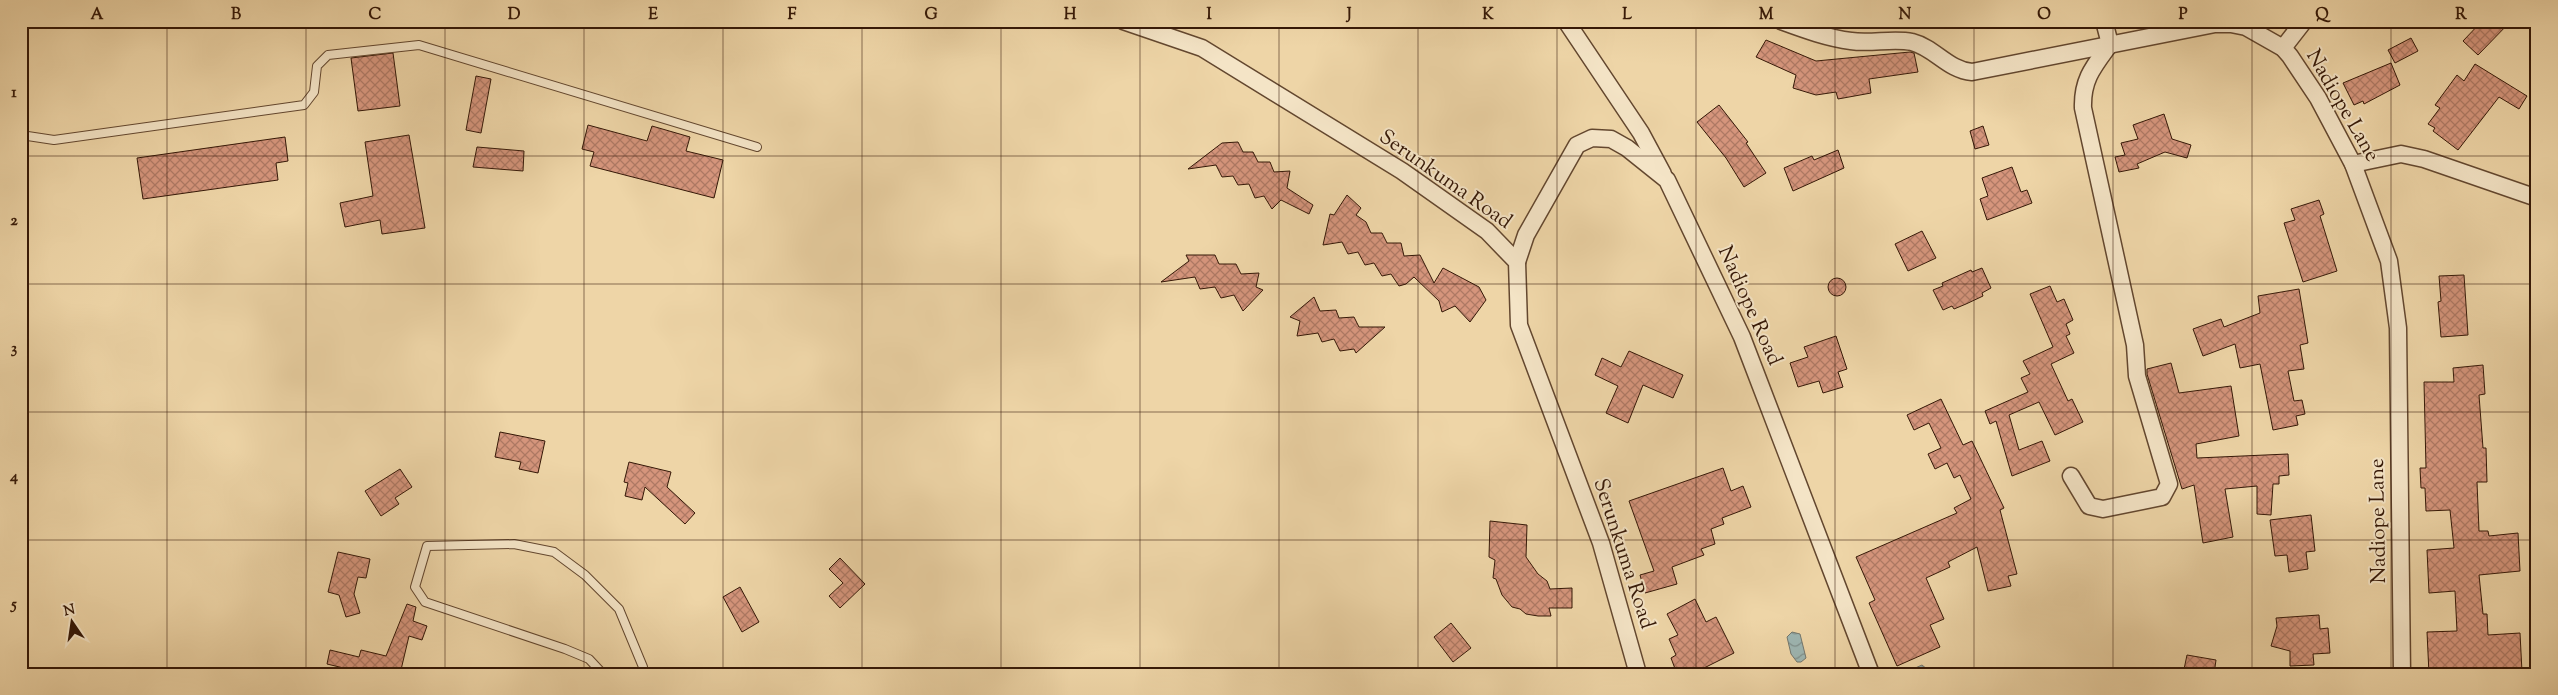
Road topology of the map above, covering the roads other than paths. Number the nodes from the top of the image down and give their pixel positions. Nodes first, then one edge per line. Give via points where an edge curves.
1 (1124, 21) edge
2 (1566, 21) edge
3 (1781, 21) edge
4 (2104, 21) edge
5 (2304, 21) edge
6 (2110, 44) junction
7 (2283, 48) junction
8 (21, 135) edge
9 (758, 147) dead end
10 (2353, 164) junction
11 (1667, 180) junction
12 (2537, 198) edge
13 (1517, 262) junction
14 (2071, 476) dead end
15 (603, 674) edge
16 (643, 674) edge
17 (1638, 674) edge
18 (1871, 674) edge
19 (2402, 674) edge

1 - 13 street, Serunkuma Road via 1202,48 1402,171 1487,231
2 - 11 street via 1641,133
3 - 6 street, Nadiope Lane via 1851,41 1910,42 1928,47 1962,71 1972,72
4 - 6 street
5 - 7 street
6 - 7 street, Nadiope Lane via 2231,24 2260,34
6 - 14 street via 2090,72 2082,91 2083,108 2135,345 2137,376 2169,484 2162,497 2103,510 2089,506
7 - 10 street, Nadiope Lane via 2318,98
8 - 9 lane via 54,140 304,105 314,92 318,66 328,55 419,45
10 - 12 street via 2401,154 2446,165
10 - 19 street, Nadiope Lane via 2389,261 2398,328
11 - 13 street, Nadiope Road via 1611,139 1592,138 1577,145 1526,236
11 - 18 street, Nadiope Road via 1742,337
13 - 17 street, Serunkuma Road via 1519,324 1601,543
15 - 16 lane via 589,659 425,602 415,587 427,546 514,544 554,552 585,575 619,609

